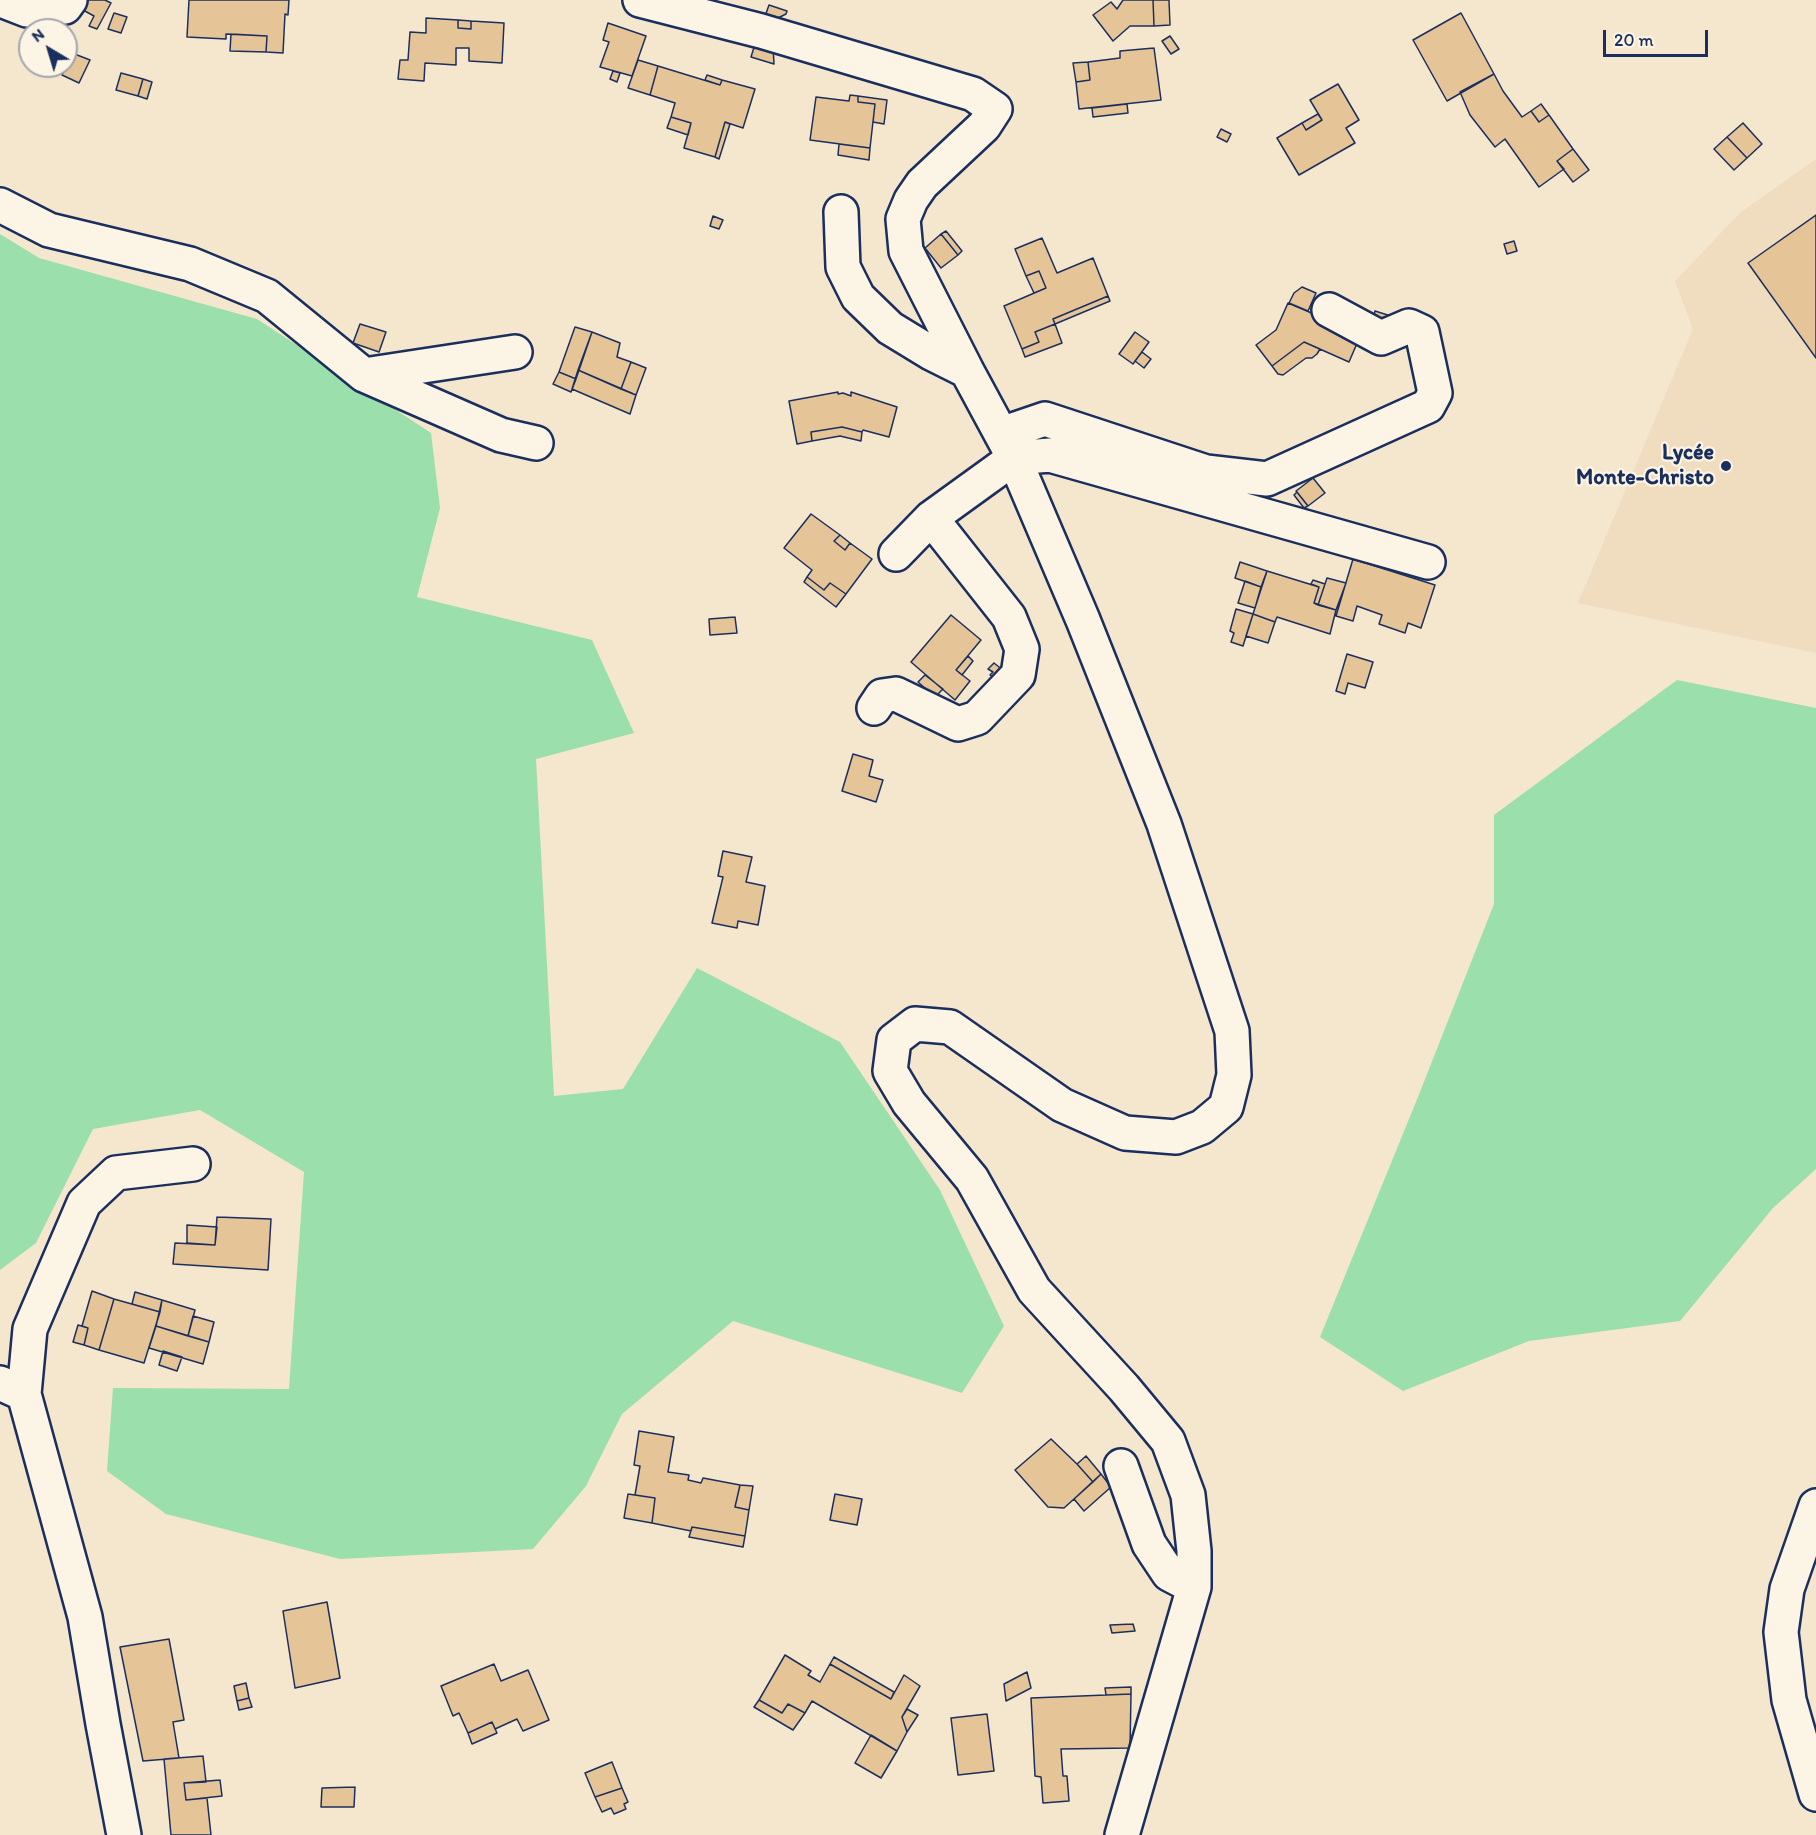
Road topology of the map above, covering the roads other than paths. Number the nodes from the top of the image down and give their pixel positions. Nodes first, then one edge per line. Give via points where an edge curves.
1 (1, 0) edge
2 (70, 0) edge
3 (640, 0) edge
4 (0, 205) edge
5 (841, 212) dead end
6 (1329, 310) dead end
7 (515, 352) dead end
8 (967, 371) junction
9 (363, 375) junction
10 (536, 443) dead end
11 (1008, 446) junction
12 (931, 518) junction
13 (896, 554) dead end
14 (1428, 562) dead end
15 (874, 708) dead end
16 (194, 1164) dead end
17 (12, 1388) edge
18 (1121, 1466) dead end
19 (1816, 1506) edge
20 (1194, 1587) junction
21 (1816, 1794) edge
22 (124, 1835) edge
23 (1122, 1835) edge

1 - 2 lane via 27,10 64,7
3 - 8 lane via 761,31 973,94 995,109 984,126 922,184 903,219 906,251
4 - 9 lane via 49,230 190,264 267,296
5 - 8 lane via 843,267 858,297 890,328
6 - 11 lane via 1381,338 1409,326 1422,332 1435,393 1428,406 1267,479 1206,472 1045,419
7 - 9 lane
8 - 11 lane
9 - 10 lane via 501,435
11 - 12 lane
11 - 14 lane
11 - 20 lane via 1164,824 1232,1031 1234,1075 1226,1107 1202,1127 1176,1137 1125,1133 1062,1105 950,1027 915,1023 894,1040 890,1071 909,1103 972,1179 1034,1290 1168,1441 1188,1495
12 - 13 lane
12 - 15 lane via 1009,617 1022,649 1018,675 977,718 958,724 896,694 882,696
16 - 17 lane via 116,1173 84,1203 30,1329
17 - 22 lane via 85,1617
18 - 20 lane via 1149,1544 1169,1574
19 - 21 lane via 1787,1589 1781,1632 1790,1701
20 - 23 lane

